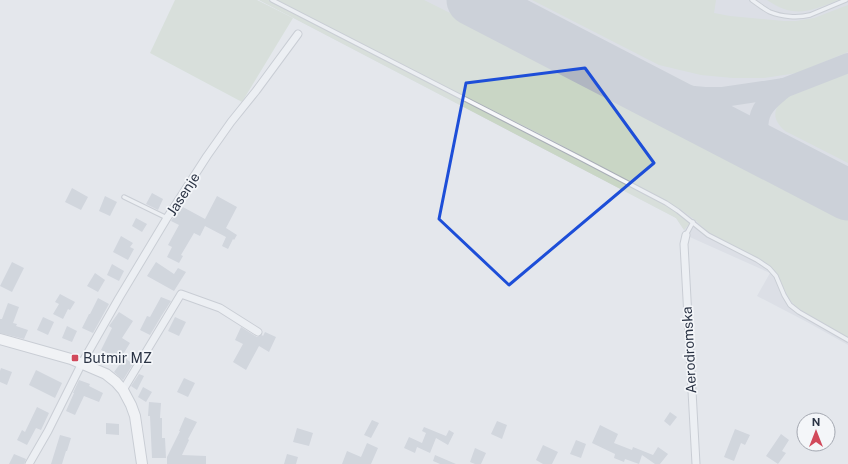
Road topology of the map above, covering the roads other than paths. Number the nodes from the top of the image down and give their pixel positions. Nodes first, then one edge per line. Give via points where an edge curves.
1 (272, 0) edge
2 (752, 0) edge
3 (846, 0) edge
4 (298, 34) dead end
5 (124, 198) dead end
6 (167, 218) junction
7 (693, 222) junction
8 (686, 236) joint
9 (258, 332) dead end
10 (0, 339) edge
11 (848, 340) edge
12 (82, 363) junction
13 (123, 390) junction
14 (29, 464) edge
15 (142, 464) edge
16 (696, 464) edge

1 - 7 lane via 666,203
2 - 3 lane via 769,12 796,17 810,15
4 - 6 street, Jasenje via 231,122
5 - 6 lane
6 - 12 street, Jasenje
7 - 8 lane
7 - 11 lane via 708,236 769,268 776,276 790,305
8 - 16 street, Aerodromska via 684,244
9 - 13 street via 220,308 181,294
10 - 12 street
12 - 13 street via 106,374
12 - 14 street, Jasenje
13 - 15 street via 135,416

